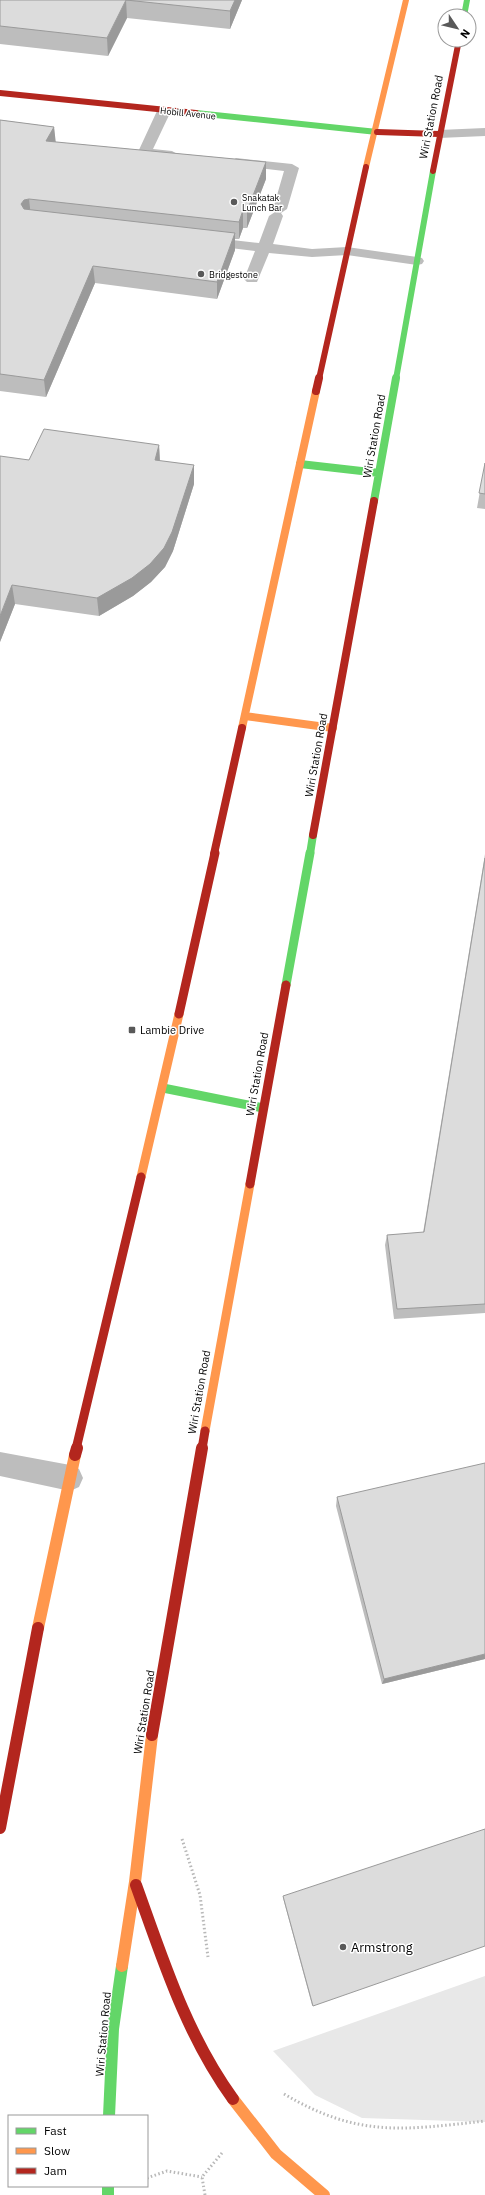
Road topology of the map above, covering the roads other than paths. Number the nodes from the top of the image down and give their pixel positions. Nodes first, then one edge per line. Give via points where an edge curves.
1 (406, 0) edge
2 (457, 48) edge
3 (0, 93) edge
4 (164, 111) junction
5 (375, 132) junction
6 (485, 132) edge
7 (439, 134) junction
8 (184, 156) edge
9 (222, 160) edge
10 (195, 240) edge
11 (265, 248) junction
12 (347, 252) junction
13 (418, 261) junction
14 (252, 280) dead end
15 (300, 464) junction
16 (379, 473) junction
17 (245, 716) junction
18 (333, 728) junction
19 (163, 1088) junction
20 (263, 1108) junction
21 (0, 1464) edge
22 (70, 1478) junction
23 (0, 1828) edge
24 (135, 1882) junction
25 (109, 2115) edge
26 (324, 2195) edge

1 - 5 main road
2 - 7 main road, Wiri Station Road
3 - 4 main road, Hobill Avenue
4 - 5 main road, Hobill Avenue
4 - 8 street via 145,152
5 - 7 main road, Hobill Avenue
5 - 12 main road
6 - 7 street
7 - 13 main road, Wiri Station Road
9 - 11 street via 292,168
10 - 11 street
11 - 12 street via 312,253
11 - 14 street
12 - 13 street
12 - 15 main road
13 - 16 main road, Wiri Station Road
15 - 16 main road
15 - 17 main road
16 - 18 main road, Wiri Station Road
17 - 18 main road
17 - 19 main road
18 - 20 main road, Wiri Station Road
19 - 20 main road
19 - 22 main road
20 - 24 main road, Wiri Station Road via 151,1740
21 - 22 street
22 - 23 main road via 29,1671
24 - 25 main road, Wiri Station Road via 113,2029
24 - 26 main road via 183,2014 203,2056 228,2094 276,2154

